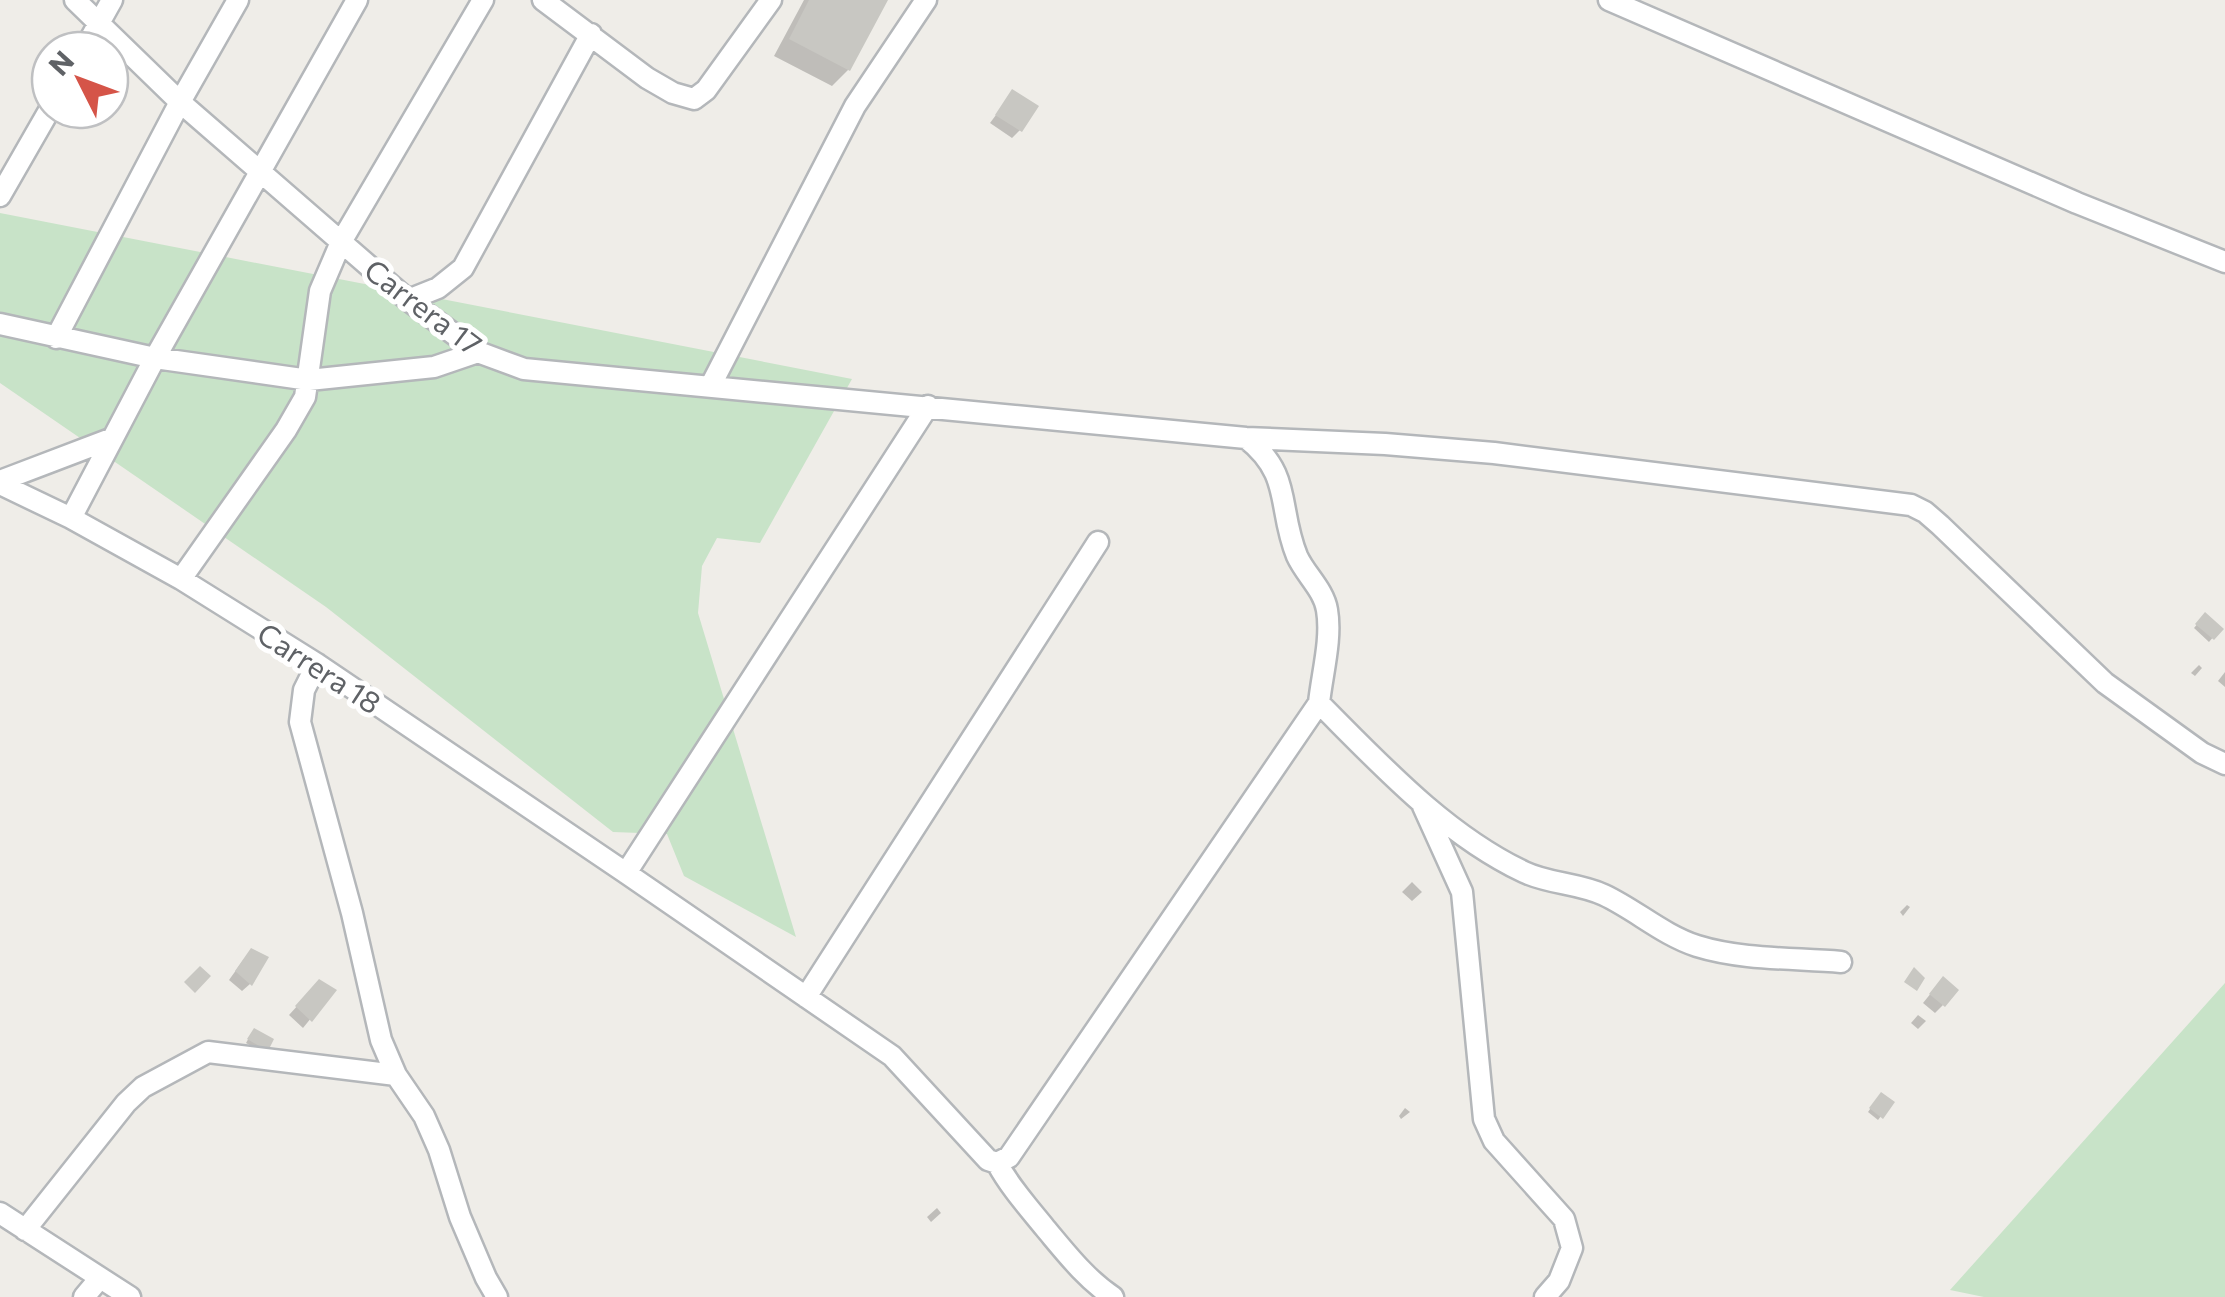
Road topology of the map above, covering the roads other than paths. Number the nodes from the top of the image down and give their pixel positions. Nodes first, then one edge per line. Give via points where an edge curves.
1 (75, 0) edge
2 (112, 0) edge
3 (238, 0) edge
4 (357, 0) edge
5 (483, 0) edge
6 (543, 0) edge
7 (772, 0) edge
8 (926, 0) edge
9 (1609, 0) edge
10 (100, 22) junction
11 (95, 30) edge
12 (591, 34) junction
13 (180, 102) junction
14 (38, 130) edge
15 (260, 172) junction
16 (0, 196) edge
17 (341, 242) junction
18 (2225, 262) edge
19 (408, 300) junction
20 (0, 324) edge
21 (56, 338) junction
22 (478, 352) junction
23 (155, 358) junction
24 (308, 380) junction
25 (711, 385) junction
26 (928, 406) junction
27 (113, 438) junction
28 (1246, 438) junction
29 (0, 482) edge
30 (72, 518) junction
31 (1098, 542) dead end
32 (181, 580) junction
33 (317, 664) junction
34 (1319, 704) junction
35 (2225, 764) edge
36 (1422, 804) junction
37 (626, 873) junction
38 (1841, 962) dead end
39 (806, 997) junction
40 (396, 1075) junction
41 (997, 1163) junction
42 (0, 1213) edge
43 (25, 1230) junction
44 (100, 1278) junction
45 (84, 1297) edge
46 (130, 1297) edge
47 (496, 1297) edge
48 (1113, 1297) edge
49 (1545, 1297) edge

1 - 10 street, Carrera 17
2 - 10 street
3 - 13 street
4 - 15 street
5 - 17 street
6 - 12 street
7 - 12 street via 694,99 647,78
8 - 25 street via 855,106
9 - 18 street
10 - 11 street
10 - 13 street, Carrera 17
12 - 19 street via 463,268
13 - 15 street, Carrera 17
13 - 21 street
14 - 16 street
15 - 17 street, Carrera 17
15 - 23 street
17 - 19 street, Carrera 17
17 - 24 street via 320,291
19 - 22 street, Carrera 17
20 - 21 street
21 - 23 street
22 - 24 street via 434,367
22 - 25 street, Carrera 17 via 524,369
23 - 24 street
23 - 27 street
24 - 32 street via 286,430
25 - 26 street, Carrera 17
26 - 28 street, Carrera 17
26 - 37 street
27 - 29 street
27 - 30 street
28 - 34 street via 1280,480 1295,552 1328,611
28 - 35 street, Carrera 17 via 1494,452 1911,504 2105,683
29 - 30 street, Carrera 18
30 - 32 street, Carrera 18
31 - 39 street
32 - 33 street, Carrera 18
33 - 37 street, Carrera 18
33 - 40 street via 304,690 300,722
34 - 36 street
34 - 41 street via 1010,1157
36 - 38 street via 1523,872 1600,893 1698,946
36 - 49 street via 1462,892 1484,1120 1494,1141 1564,1219 1572,1248
37 - 39 street, Carrera 18
39 - 41 street, Carrera 18 via 892,1056
40 - 43 street via 208,1052 126,1102
40 - 47 street via 432,1133
41 - 48 street, Carrera 18 via 1073,1262
42 - 43 street
43 - 44 street
44 - 45 street
44 - 46 street

